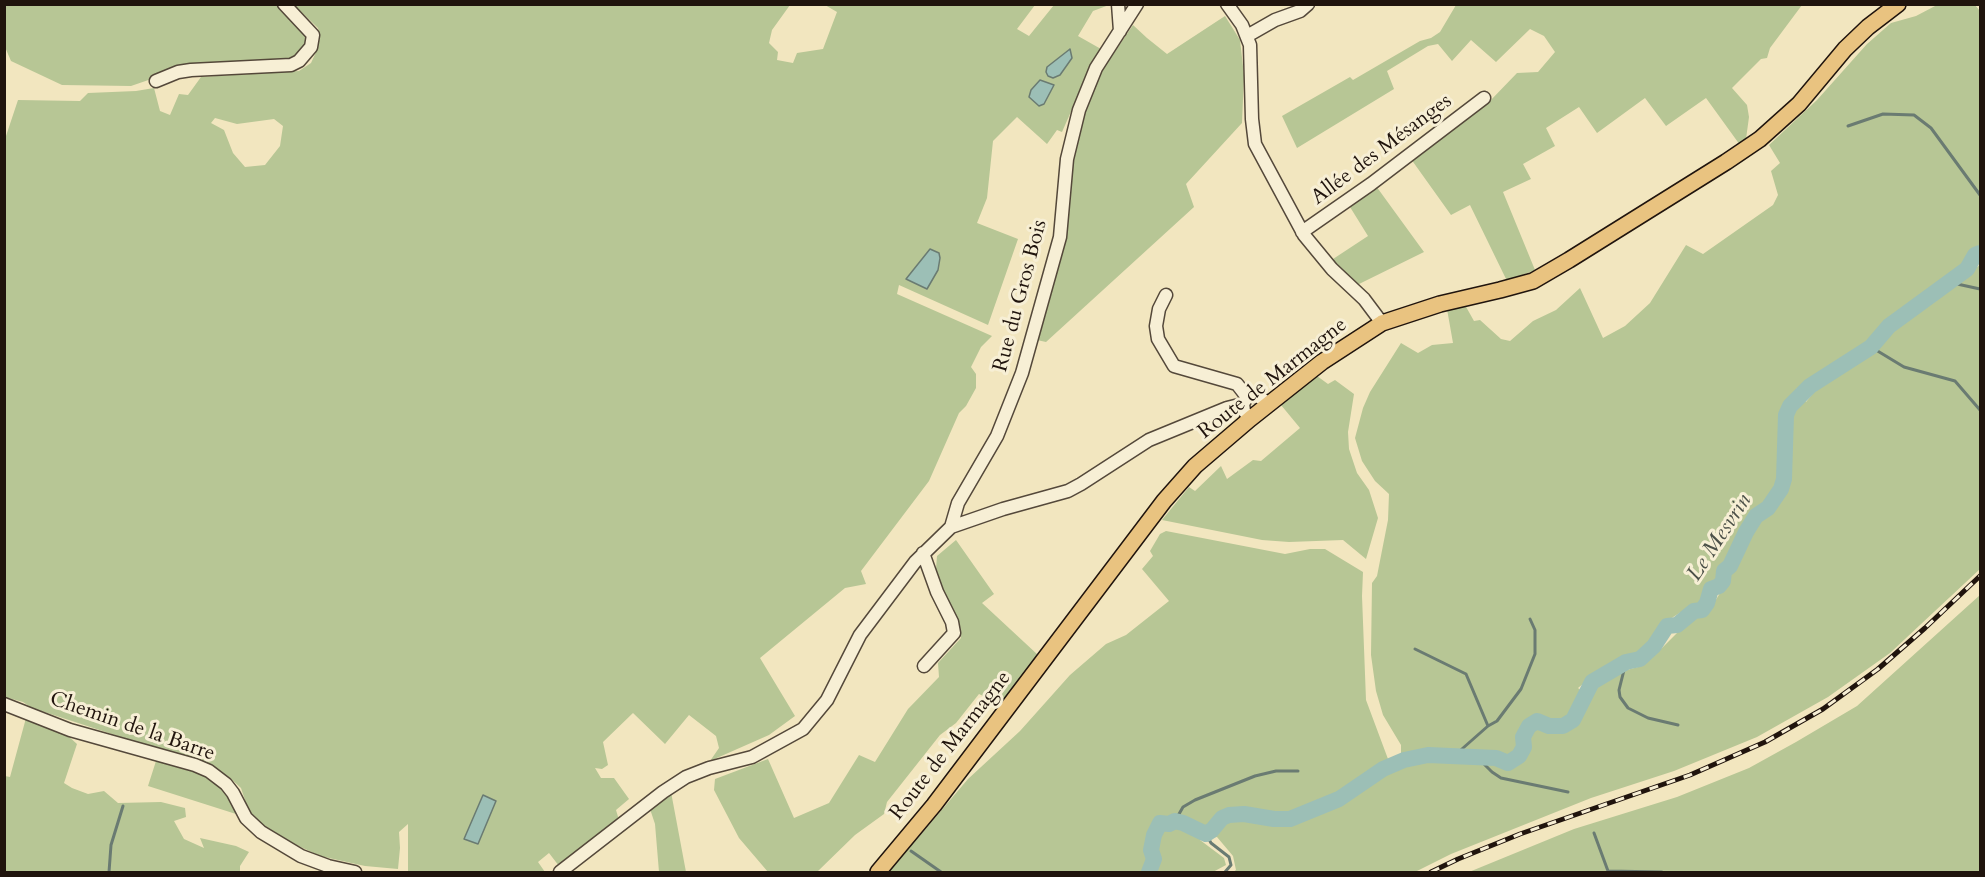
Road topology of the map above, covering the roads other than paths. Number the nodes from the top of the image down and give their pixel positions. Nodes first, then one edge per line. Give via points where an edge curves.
1 (284, 4) edge
2 (1118, 4) edge
3 (1227, 4) edge
4 (1308, 4) edge
5 (1898, 4) edge
6 (1134, 5) edge
7 (1120, 31) junction
8 (1247, 36) junction
9 (156, 81) dead end
10 (1484, 98) dead end
11 (1302, 232) junction
12 (1166, 295) dead end
13 (1382, 323) junction
14 (1245, 401) junction
15 (1269, 404) junction
16 (1250, 419) junction
17 (951, 527) junction
18 (923, 554) junction
19 (924, 666) dead end
20 (4, 704) edge
21 (355, 873) edge
22 (560, 873) edge
23 (878, 873) edge

1 - 9 street via 313,35 311,47 299,61 291,65 191,70
2 - 7 street
3 - 8 street
4 - 8 street
5 - 13 main road, Route de Marmagne via 1845,49 1799,105 1760,139 1569,260 1533,281
6 - 7 street, Rue du Gros Bois
7 - 17 street, Rue du Gros Bois via 1096,68 1079,110 1068,159 1060,237 1022,373 997,436 958,503
8 - 11 street via 1255,144
10 - 11 street, Allée des Mésanges
11 - 13 street
12 - 14 street via 1156,326 1158,339 1174,366 1238,384
13 - 15 main road, Route de Marmagne via 1322,362
14 - 15 street via 1252,395
14 - 16 street via 1244,411
14 - 17 street via 1149,440 1068,491
15 - 16 main road, Route de Marmagne
16 - 23 main road, Route de Marmagne via 1195,466 1164,501 940,798
17 - 18 street
18 - 19 street via 954,633
18 - 22 street via 860,635 827,700 803,729 752,757 686,777
20 - 21 street, Chemin de la Barre via 70,730 208,771 226,784 246,818 261,832 301,856

